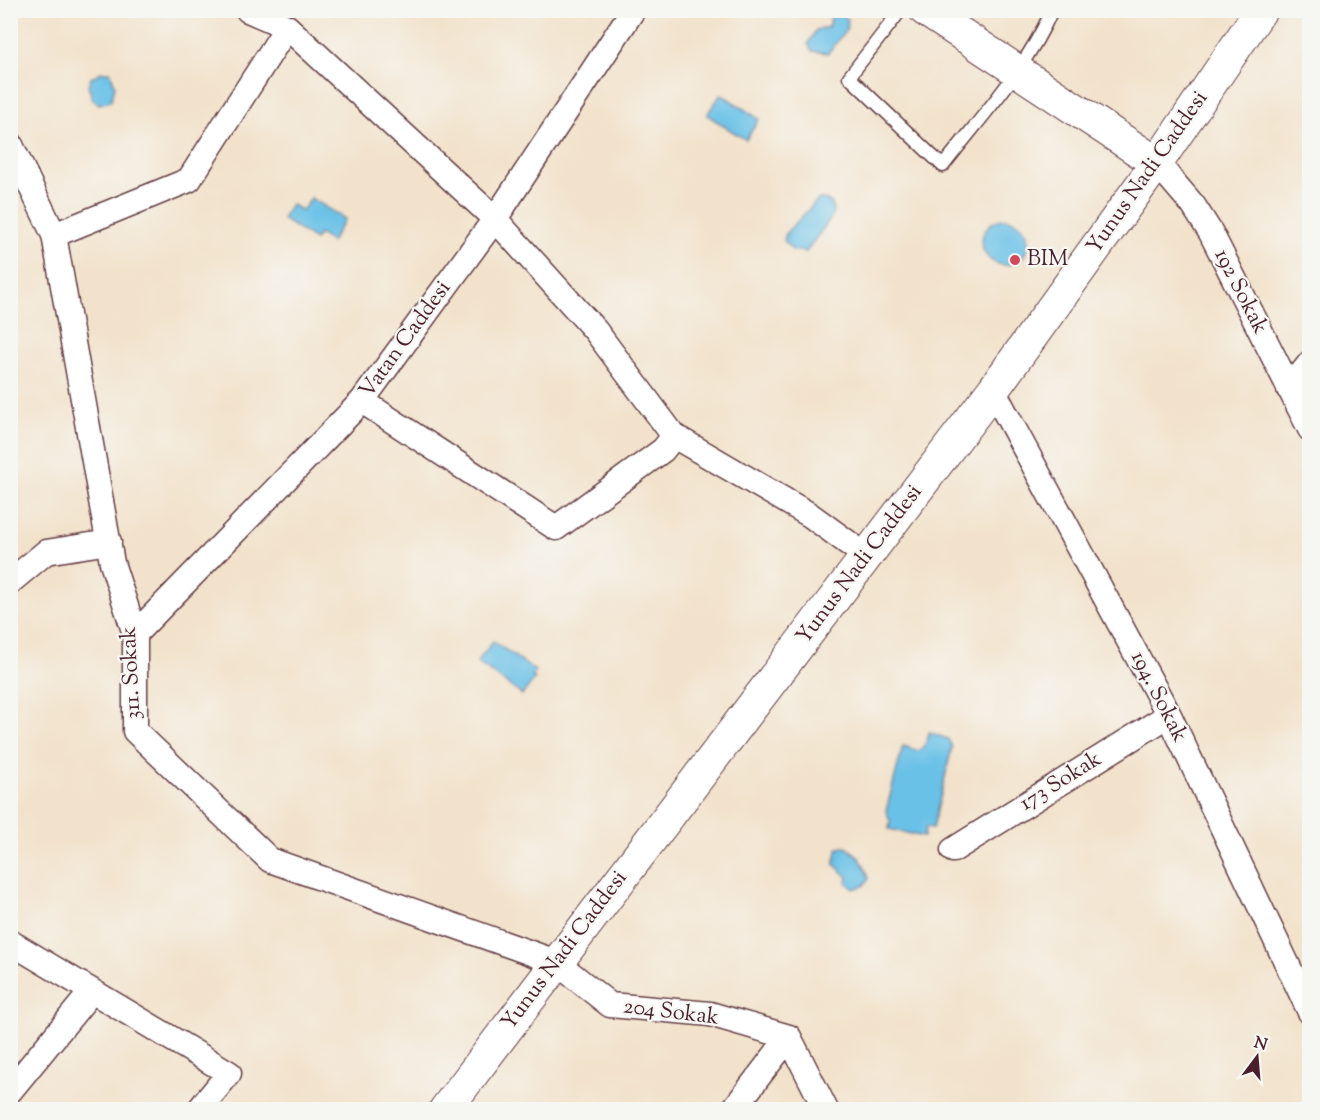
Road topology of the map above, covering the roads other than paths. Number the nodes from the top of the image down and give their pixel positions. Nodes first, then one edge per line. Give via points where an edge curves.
1 (248, 10) edge
2 (633, 10) edge
3 (901, 10) edge
4 (926, 10) edge
5 (1052, 10) edge
6 (1261, 10) edge
7 (287, 27) junction
8 (1017, 70) junction
9 (10, 143) edge
10 (1157, 163) junction
11 (495, 219) junction
12 (54, 234) junction
13 (1310, 363) edge
14 (1289, 389) junction
15 (993, 390) junction
16 (362, 401) junction
17 (1310, 429) edge
18 (674, 436) junction
19 (109, 542) junction
20 (867, 556) junction
21 (10, 582) edge
22 (135, 634) junction
23 (1169, 715) junction
24 (953, 850) dead end
25 (10, 942) edge
26 (556, 962) junction
27 (92, 991) junction
28 (1310, 1012) edge
29 (789, 1037) junction
30 (10, 1091) edge
31 (452, 1107) edge
32 (199, 1110) edge
33 (733, 1110) edge
34 (826, 1110) edge

1 - 7 street
2 - 11 street, Vatan Caddesi
3 - 8 lane via 849,77 943,166
4 - 8 street
5 - 8 lane
6 - 10 street, Yunus Nadi Caddesi
7 - 11 street
7 - 12 street via 189,180
8 - 10 street
9 - 12 street, 311. Sokak
10 - 14 street, 192 Sokak via 1211,233
10 - 15 street, Yunus Nadi Caddesi
11 - 16 street, Vatan Caddesi
11 - 18 street via 595,330
12 - 19 street, 311. Sokak
13 - 14 street
14 - 17 street, 192 Sokak
15 - 20 street, Yunus Nadi Caddesi
15 - 23 street, 194. Sokak
16 - 18 street via 556,528 663,450
16 - 22 street, Vatan Caddesi
18 - 20 street via 810,515
19 - 21 street via 46,552
19 - 22 street, 311. Sokak
20 - 26 street, Yunus Nadi Caddesi
22 - 26 street, 311. Sokak via 135,731 270,860
23 - 24 street, 173 Sokak
23 - 28 street, 194. Sokak
25 - 27 street
26 - 29 street, 204 Sokak via 610,1005 710,1014
26 - 31 street, Yunus Nadi Caddesi
27 - 30 street
27 - 32 street via 229,1073
29 - 33 street
29 - 34 street

